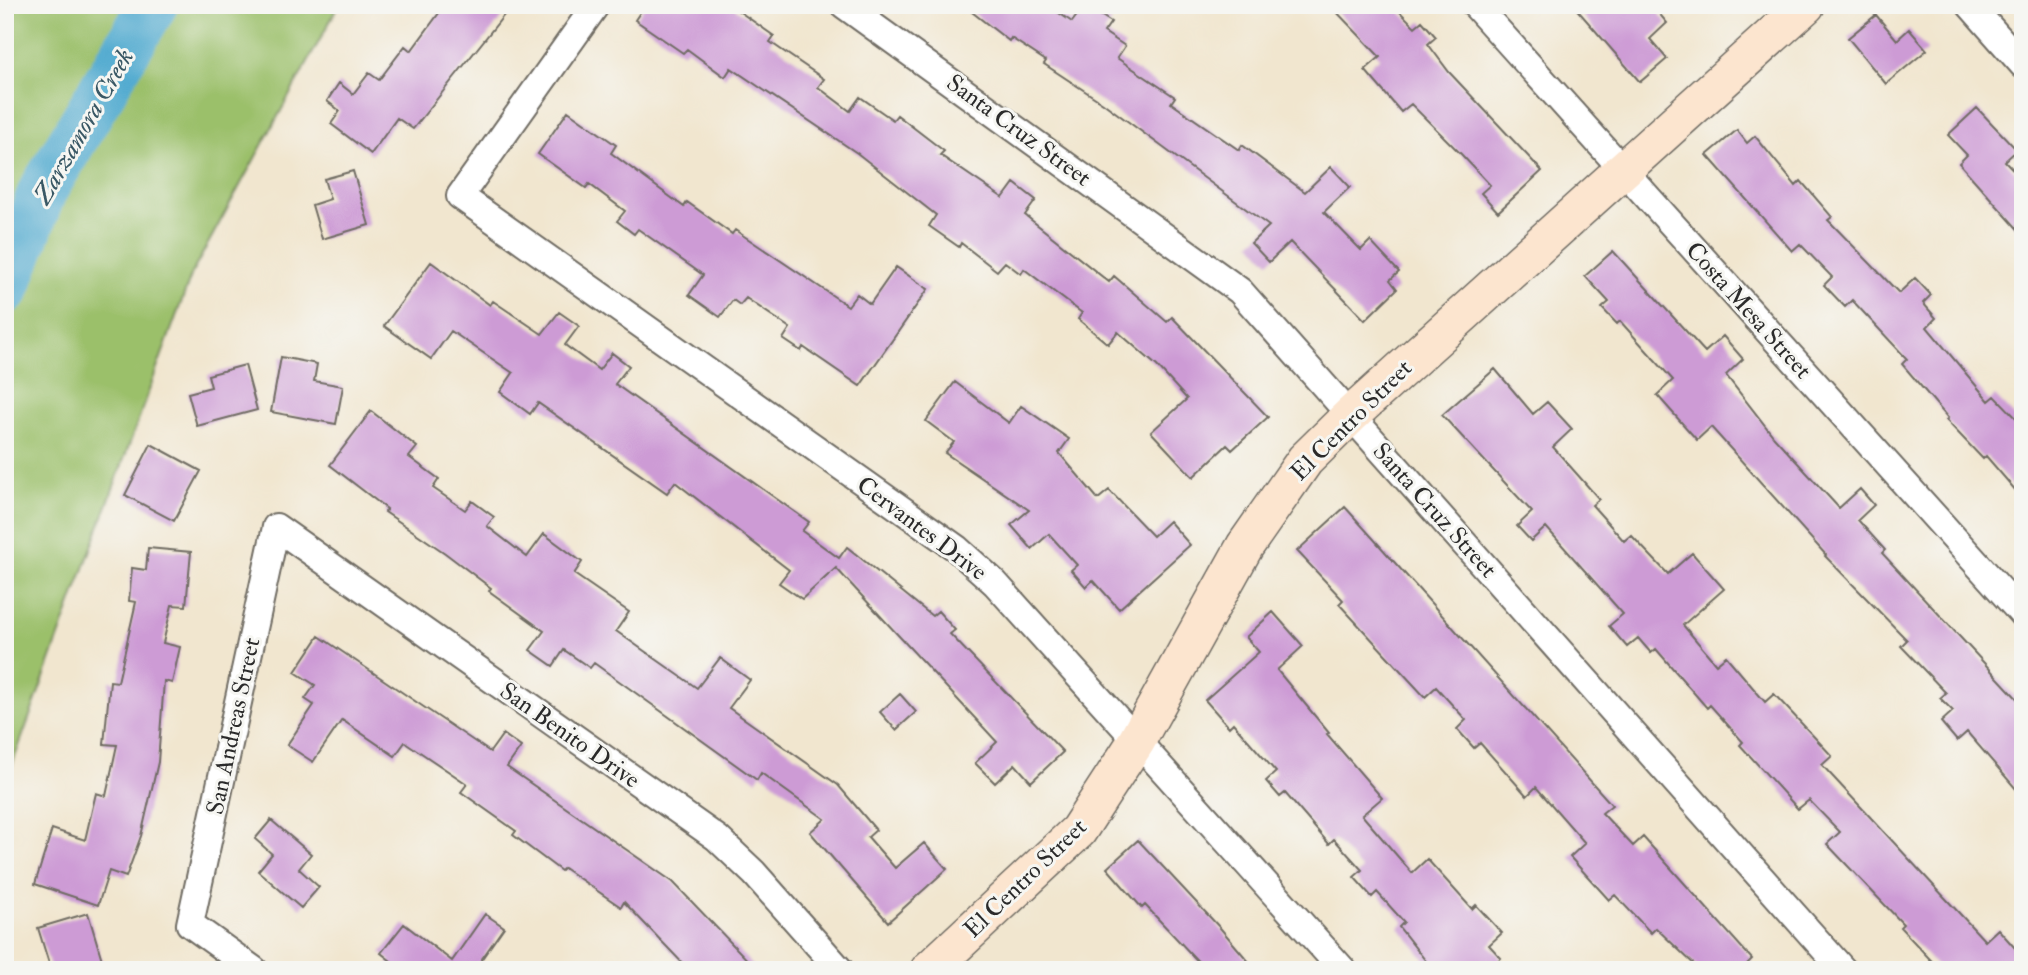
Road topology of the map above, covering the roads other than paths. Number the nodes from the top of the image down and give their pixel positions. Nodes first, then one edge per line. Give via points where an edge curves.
1 (596, 5) edge
2 (844, 5) edge
3 (1475, 5) edge
4 (1806, 5) edge
5 (1969, 5) edge
6 (2023, 65) edge
7 (1622, 169) junction
8 (1350, 415) junction
9 (276, 527) joint
10 (2023, 615) edge
11 (1136, 742) junction
12 (254, 970) edge
13 (840, 970) edge
14 (929, 970) edge
15 (1343, 970) edge
16 (1843, 970) edge

1 - 11 street, Cervantes Drive via 460,196 956,548 995,583
2 - 8 street, Santa Cruz Street via 1240,291
3 - 7 street, Costa Mesa Street
4 - 7 street, El Centro Street
5 - 6 street
7 - 8 street, El Centro Street
7 - 10 street, Costa Mesa Street
8 - 11 street, El Centro Street via 1305,460 1251,536
8 - 16 street, Santa Cruz Street
9 - 12 street, San Andreas Street via 190,924
9 - 13 street, San Benito Drive via 717,838
11 - 14 street, El Centro Street via 1078,831
11 - 15 street, Cervantes Drive

